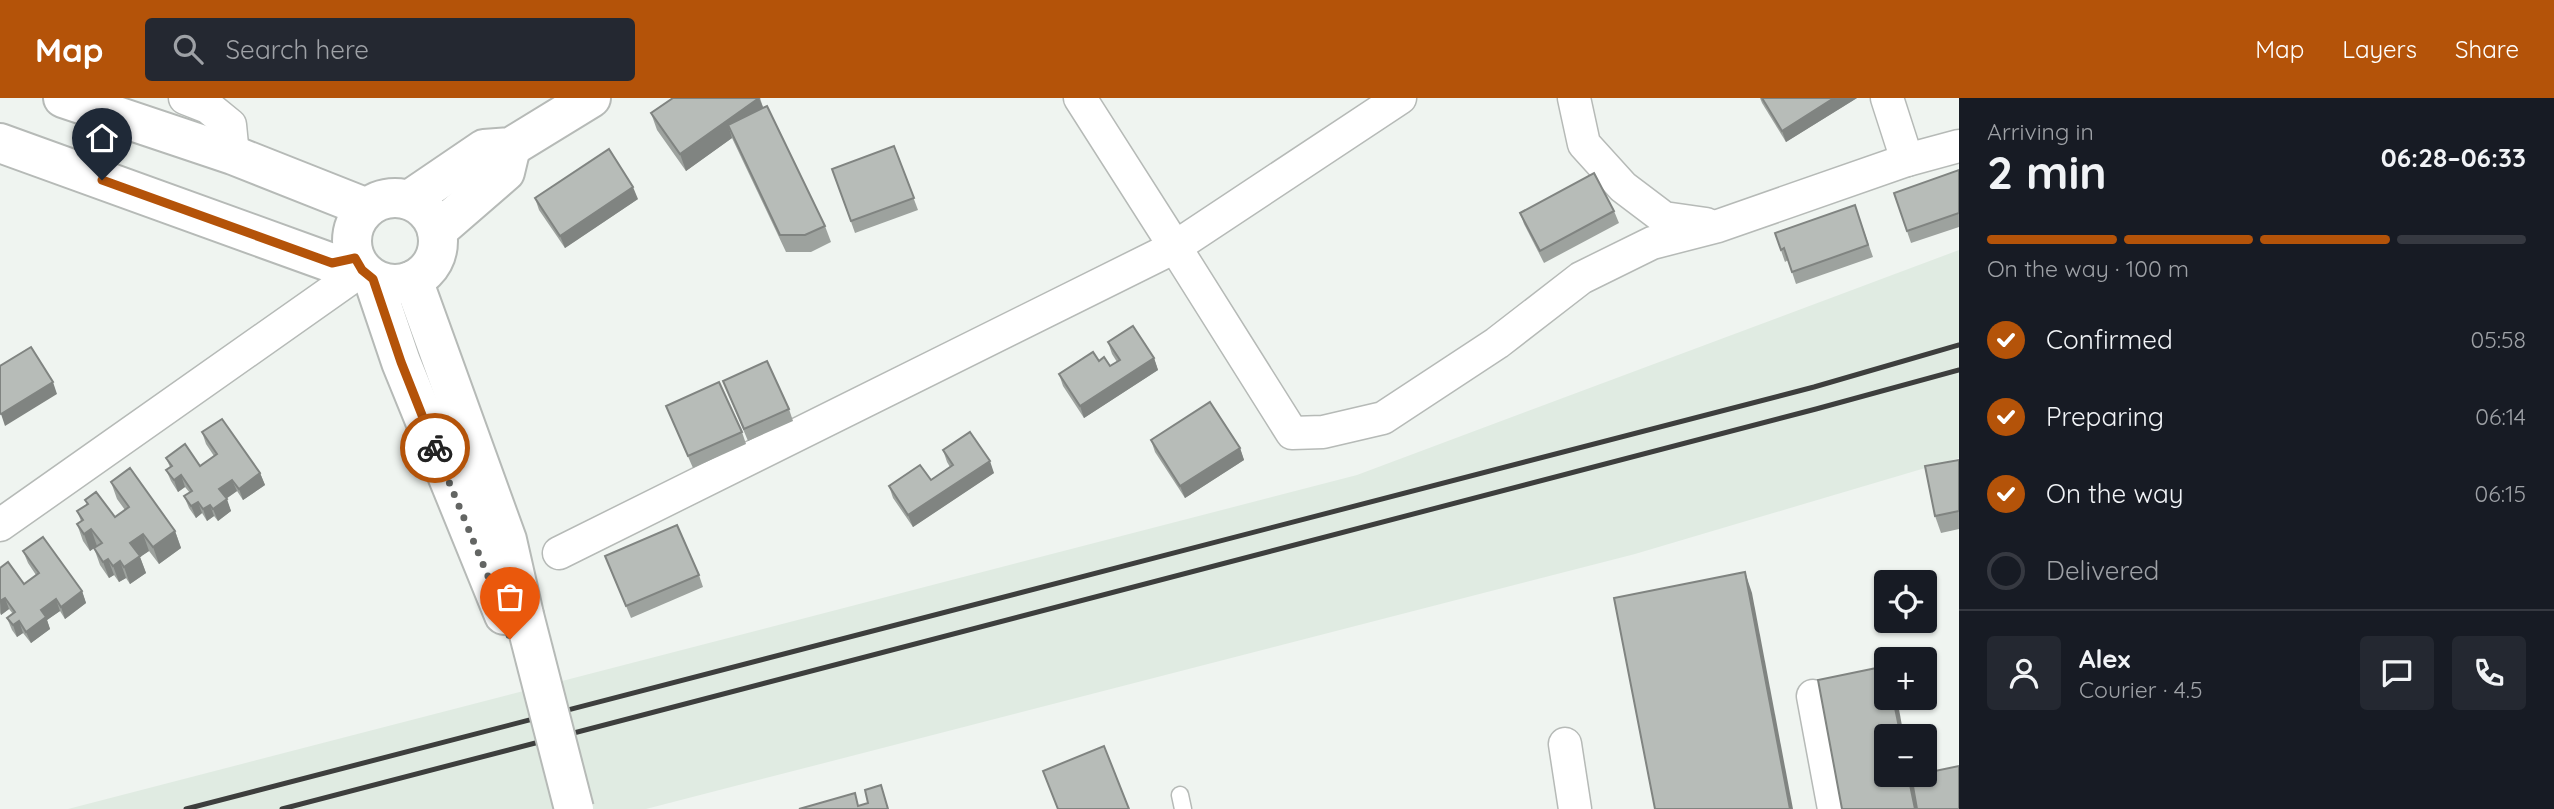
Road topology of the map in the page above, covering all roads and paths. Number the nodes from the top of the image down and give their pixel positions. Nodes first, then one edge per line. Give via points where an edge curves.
1 (63, 98) edge
2 (185, 98) edge
3 (591, 98) edge
4 (1080, 98) edge
5 (1400, 98) edge
6 (1574, 98) edge
7 (1887, 98) edge
8 (0, 143) edge
9 (1959, 146) edge
10 (511, 147) junction
11 (233, 155) junction
12 (1907, 160) junction
13 (409, 200) junction
14 (367, 208) junction
15 (1718, 226) junction
16 (437, 231) junction
17 (1175, 247) junction
18 (364, 269) junction
19 (413, 280) junction
20 (0, 526) edge
21 (559, 553) dead end
22 (514, 615) junction
23 (1813, 696) dead end
24 (1565, 744) dead end
25 (552, 809) edge
26 (573, 809) edge
27 (1575, 809) edge
28 (1833, 809) edge

1 - 11 street
2 - 11 street via 208,107 230,125
3 - 10 street
4 - 17 street
5 - 17 street
6 - 15 street via 1584,144 1623,187 1664,218
7 - 12 street
8 - 18 street via 332,263
9 - 12 street
10 - 13 street via 484,149
10 - 16 street via 505,173
11 - 14 street
12 - 15 street
13 - 14 street via 380,200
13 - 16 street via 422,207
14 - 18 street via 353,231 352,245
15 - 17 street via 1652,243 1581,278 1497,343 1383,418 1323,432 1292,433
16 - 19 street via 433,259
17 - 21 street
18 - 19 street via 386,283
18 - 20 street
18 - 22 street
19 - 22 street via 507,540
22 - 25 street
22 - 26 street, bridge
23 - 28 street
24 - 27 street

